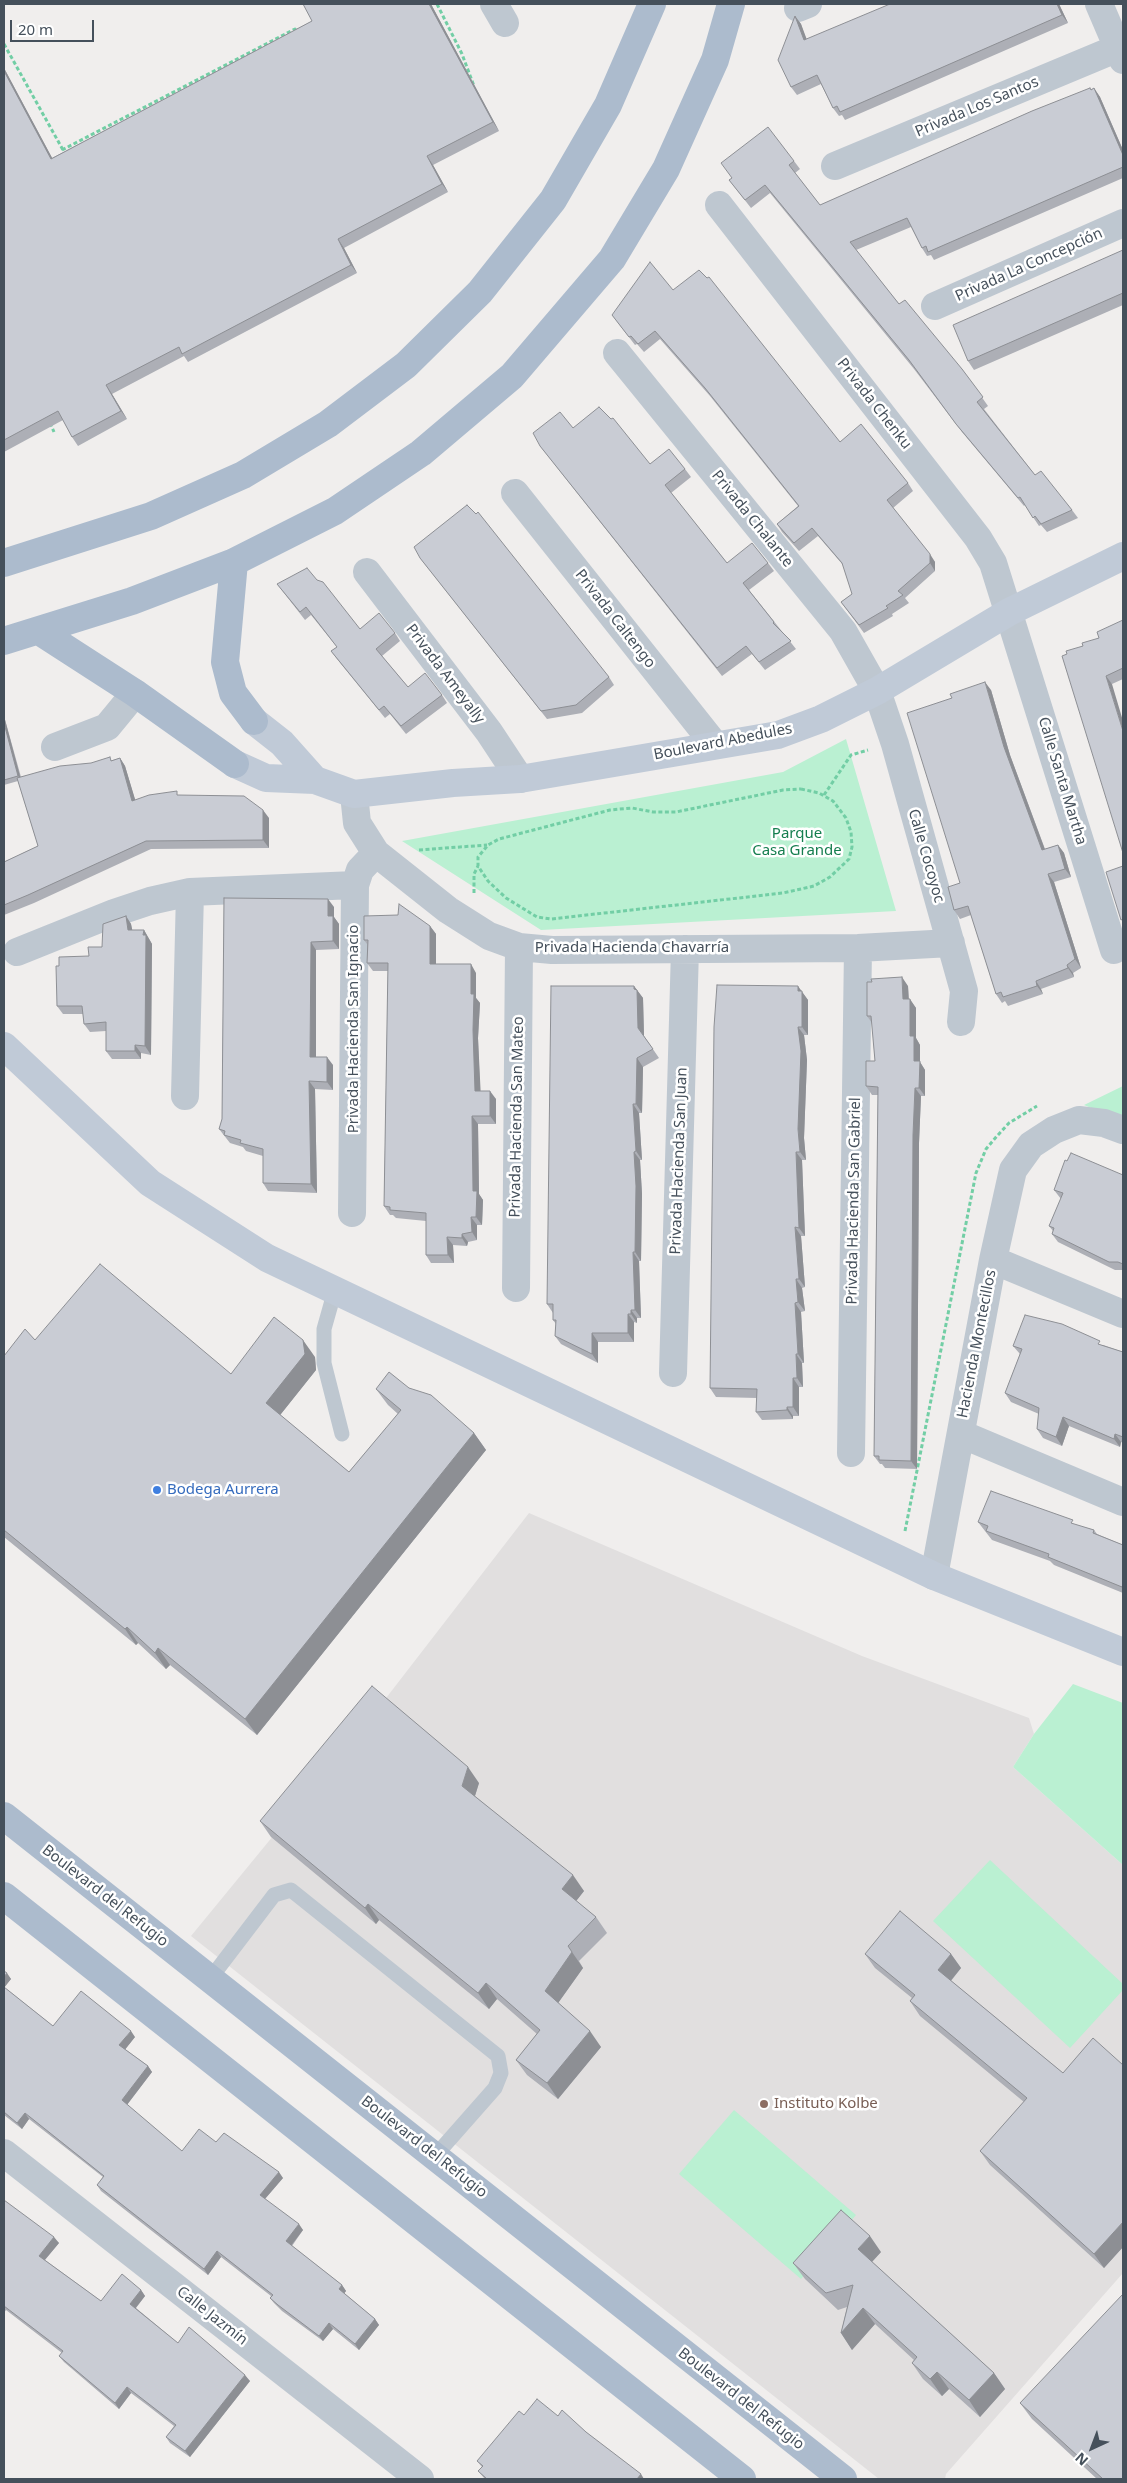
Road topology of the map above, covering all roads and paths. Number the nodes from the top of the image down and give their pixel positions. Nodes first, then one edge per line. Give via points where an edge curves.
1 (437, 4) edge
2 (652, 4) edge
3 (731, 4) edge
4 (1099, 4) edge
5 (300, 37) edge
6 (4, 44) edge
7 (1120, 54) edge
8 (171, 93) junction
9 (478, 95) edge
10 (175, 102) edge
11 (62, 150) junction
12 (67, 158) edge
13 (836, 166) dead end
14 (719, 205) dead end
15 (1123, 223) edge
16 (935, 306) dead end
17 (617, 353) dead end
18 (45, 415) edge
19 (54, 432) dead end
20 (515, 494) dead end
21 (1123, 556) edge
22 (234, 562) junction
23 (4, 563) edge
24 (367, 572) dead end
25 (1010, 612) junction
26 (39, 631) junction
27 (4, 640) edge
28 (877, 691) junction
29 (135, 693) junction
30 (254, 721) joint
31 (895, 744) junction
32 (715, 745) junction
33 (55, 747) dead end
34 (235, 764) joint
35 (520, 779) junction
36 (314, 780) junction
37 (354, 794) junction
38 (824, 795) junction
39 (488, 845) junction
40 (376, 854) junction
41 (355, 885) junction
42 (190, 892) junction
43 (951, 943) junction
44 (519, 947) junction
45 (685, 948) junction
46 (858, 948) junction
47 (1114, 950) dead end
48 (17, 952) dead end
49 (961, 1022) dead end
50 (4, 1046) edge
51 (185, 1096) dead end
52 (1123, 1130) edge
53 (352, 1213) dead end
54 (993, 1260) junction
55 (516, 1288) dead end
56 (335, 1290) junction
57 (1123, 1314) edge
58 (673, 1373) dead end
59 (342, 1434) dead end
60 (961, 1434) junction
61 (852, 1453) dead end
62 (1123, 1502) edge
63 (934, 1576) junction
64 (1123, 1652) edge
65 (4, 1816) edge
66 (4, 1896) edge
67 (210, 1979) junction
68 (4, 2153) edge
69 (435, 2156) junction
70 (420, 2479) edge
71 (742, 2479) edge
72 (843, 2479) edge

1 - 9 path
2 - 23 main road via 608,105 553,200 480,292 406,365 328,424 243,475 151,516
3 - 22 main road via 715,60 666,169 612,259 512,376 421,453 334,511
4 - 7 street
5 - 8 path via 295,28
6 - 11 path
7 - 13 street, Privada Los Santos
8 - 10 path
8 - 11 path
11 - 12 path
14 - 25 street, Privada Chenku via 978,538 993,563
15 - 16 street, Privada La Concepción
17 - 28 street, Privada Chalante via 843,630
18 - 19 path
20 - 32 street, Privada Caltengo
21 - 25 street, Boulevard Abedules
22 - 26 main road via 132,601
22 - 30 main road via 224,662 233,693
24 - 35 street, Privada Ameyally via 489,732
25 - 28 street, Boulevard Abedules
25 - 47 street, Calle Santa Martha
26 - 27 main road
26 - 29 main road
28 - 31 street, Calle Cocoyoc
28 - 32 street, Boulevard Abedules via 821,719 778,735
29 - 33 street via 107,727
29 - 34 main road
30 - 36 street, Boulevard Abedules via 282,743
31 - 38 path via 851,755
31 - 43 street, Calle Cocoyoc
32 - 35 street, Boulevard Abedules
34 - 36 street, Boulevard Abedules via 266,778
35 - 37 street, Boulevard Abedules
36 - 37 street, Boulevard Abedules
37 - 40 street, Privada Hacienda Chavarría via 357,823
38 - 39 path via 801,789 676,812 632,808 610,810 499,839
38 - 39 path via 834,801 846,818 852,847 848,859 830,877 814,886 783,893 551,919 537,917 506,898 481,874 478,857
39 - 40 path
40 - 41 street, Privada Hacienda San Ignacio via 360,870
40 - 44 street, Privada Hacienda Chavarría via 448,910 489,936
41 - 42 street
41 - 53 street, Privada Hacienda San Ignacio
42 - 48 street via 114,913
42 - 51 street
43 - 46 street, Privada Hacienda Chavarría
43 - 49 street, Calle Cocoyoc via 964,991
44 - 45 street, Privada Hacienda Chavarría via 552,950
44 - 55 street, Privada Hacienda San Mateo
45 - 46 street, Privada Hacienda Chavarría
45 - 58 street, Privada Hacienda San Juan
46 - 61 street, Privada Hacienda San Gabriel
50 - 56 street via 150,1183 268,1258
52 - 54 street, Hacienda Montecillos via 1104,1123 1079,1120 1054,1130 1031,1145 1013,1170
54 - 57 street
54 - 60 street, Hacienda Montecillos
56 - 59 lane via 324,1329 324,1363
56 - 63 street
60 - 62 street
60 - 63 street, Hacienda Montecillos
63 - 64 street
65 - 67 main road, Boulevard del Refugio
66 - 71 main road
67 - 69 main road, Boulevard del Refugio
67 - 69 lane via 274,1895 291,1890 498,2056 501,2073 495,2088
68 - 70 street, Calle Jazmín
69 - 72 main road, Boulevard del Refugio

